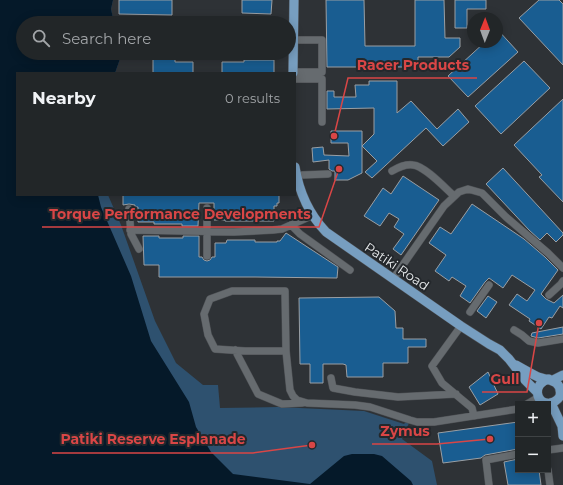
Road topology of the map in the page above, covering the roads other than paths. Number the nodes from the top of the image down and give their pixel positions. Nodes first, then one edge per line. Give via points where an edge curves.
1 (294, 0) edge
2 (294, 16) edge
3 (296, 40) edge
4 (294, 60) edge
5 (294, 72) edge
6 (296, 75) edge
7 (296, 75) edge
8 (322, 122) dead end
9 (392, 171) dead end
10 (296, 173) edge
11 (328, 174) dead end
12 (454, 196) junction
13 (207, 208) dead end
14 (129, 209) dead end
15 (313, 216) junction
16 (291, 225) junction
17 (130, 230) junction
18 (207, 232) junction
19 (138, 249) dead end
20 (207, 256) dead end
21 (563, 268) edge
22 (350, 270) dead end
23 (393, 279) junction
24 (563, 281) edge
25 (489, 285) dead end
26 (549, 295) dead end
27 (470, 312) dead end
28 (461, 326) junction
29 (514, 330) dead end
30 (563, 339) edge
31 (235, 350) junction
32 (286, 351) junction
33 (512, 363) junction
34 (563, 375) edge
35 (331, 378) dead end
36 (551, 380) junction
37 (562, 392) edge
38 (456, 394) junction
39 (538, 395) junction
40 (531, 401) edge
41 (544, 401) edge
42 (306, 403) junction
43 (551, 403) joint
44 (563, 404) edge
45 (515, 409) edge
46 (474, 416) junction
47 (563, 425) edge
48 (563, 436) edge
49 (563, 448) edge
50 (551, 450) edge
51 (515, 455) edge
52 (548, 473) edge
53 (489, 485) edge
54 (550, 485) edge

1 - 2 main road
3 - 6 lane via 322,40 322,72
4 - 5 main road
7 - 8 lane via 322,79
9 - 12 lane via 400,166 414,165 431,174
10 - 11 lane
10 - 15 main road, Patiki Road via 302,194
12 - 21 lane via 468,188 482,193
12 - 23 lane via 444,206
13 - 18 lane
14 - 17 lane
15 - 16 lane
15 - 23 main road, Patiki Road via 326,232
16 - 18 lane via 273,230
16 - 22 lane
17 - 18 lane
17 - 19 lane
18 - 20 lane
23 - 28 main road, Patiki Road
24 - 26 lane
25 - 27 lane
28 - 33 main road, Patiki Road via 500,350
28 - 38 lane via 432,366 442,382
29 - 30 lane via 529,341 538,343
31 - 32 lane
31 - 32 lane via 215,349 208,335 204,314 210,299 232,290 285,291
31 - 42 lane via 258,394 282,404
32 - 42 lane via 290,390 297,400
33 - 36 main road, Patiki Road via 538,377
33 - 39 main road, Patiki Road
34 - 36 main road
35 - 38 lane via 333,388 355,392 398,397
36 - 37 main road via 557,382
36 - 39 main road via 542,382 538,388
37 - 43 main road via 559,398
37 - 44 main road
38 - 46 lane via 472,408
39 - 40 lane
39 - 41 main road
42 - 46 lane via 370,407 417,422
43 - 47 main road
45 - 46 lane
47 - 48 main road
49 - 50 lane
51 - 53 lane via 486,460
52 - 54 lane

